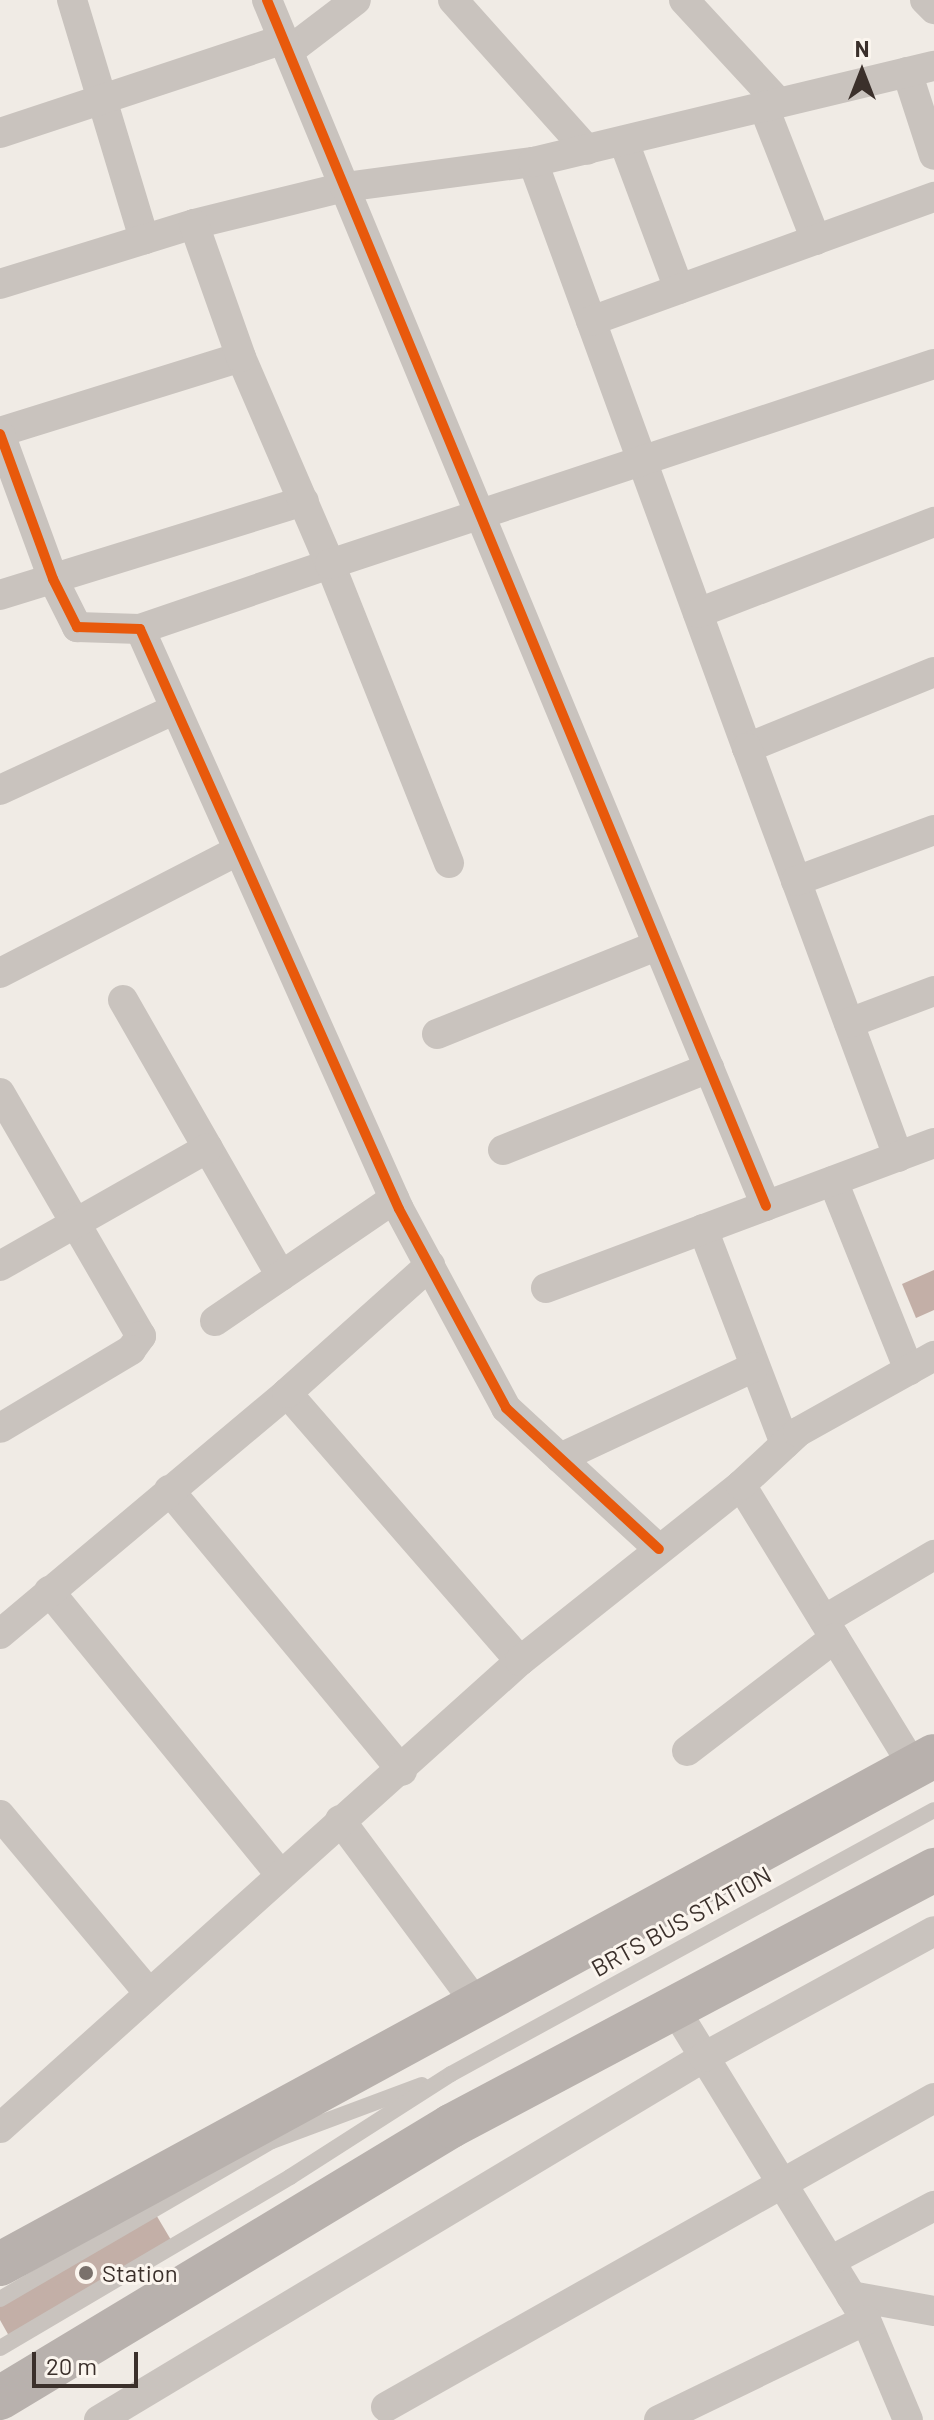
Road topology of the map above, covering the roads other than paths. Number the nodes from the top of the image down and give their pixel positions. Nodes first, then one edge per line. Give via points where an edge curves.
1 (72, 0) edge
2 (267, 0) edge
3 (356, 0) edge
4 (453, 0) edge
5 (684, 0) edge
6 (925, 0) edge
7 (934, 9) edge
8 (286, 45) junction
9 (920, 69) edge
10 (101, 99) junction
11 (771, 104) junction
12 (0, 133) edge
13 (624, 142) junction
14 (587, 150) junction
15 (934, 155) edge
16 (533, 162) junction
17 (345, 187) junction
18 (934, 197) edge
19 (194, 224) junction
20 (144, 239) junction
21 (816, 240) junction
22 (0, 284) edge
23 (679, 289) junction
24 (591, 321) junction
25 (241, 357) junction
26 (934, 364) edge
27 (0, 433) edge
28 (643, 463) junction
29 (304, 501) junction
30 (479, 511) junction
31 (934, 522) edge
32 (330, 564) junction
33 (53, 579) junction
34 (0, 595) edge
35 (698, 613) junction
36 (140, 629) junction
37 (934, 672) edge
38 (175, 709) junction
39 (747, 748) junction
40 (0, 790) edge
41 (934, 830) edge
42 (237, 851) junction
43 (449, 863) dead end
44 (796, 881) junction
45 (658, 945) junction
46 (0, 973) edge
47 (934, 991) edge
48 (123, 1000) dead end
49 (849, 1023) junction
50 (437, 1034) dead end
51 (709, 1068) junction
52 (0, 1093) edge
53 (934, 1143) edge
54 (208, 1148) junction
55 (503, 1150) dead end
56 (898, 1157) junction
57 (833, 1181) junction
58 (394, 1199) junction
59 (766, 1206) junction
60 (78, 1222) junction
61 (703, 1229) junction
62 (430, 1265) junction
63 (0, 1266) edge
64 (281, 1276) junction
65 (546, 1288) dead end
66 (215, 1321) dead end
67 (922, 1363) edge
68 (754, 1367) junction
69 (287, 1393) junction
70 (0, 1428) edge
71 (785, 1444) junction
72 (560, 1458) junction
73 (741, 1485) junction
74 (169, 1490) junction
75 (659, 1549) junction
76 (934, 1555) edge
77 (49, 1591) junction
78 (829, 1629) junction
79 (0, 1634) edge
80 (520, 1661) junction
81 (687, 1751) dead end
82 (924, 1761) edge
83 (402, 1771) junction
84 (934, 1810) edge
85 (0, 1815) edge
86 (340, 1820) junction
87 (934, 1870) edge
88 (280, 1874) junction
89 (934, 1931) edge
90 (149, 1993) junction
91 (478, 2006) junction
92 (676, 2011) junction
93 (704, 2057) junction
94 (451, 2074) junction
95 (934, 2098) edge
96 (0, 2128) edge
97 (782, 2183) junction
98 (933, 2207) edge
99 (830, 2261) junction
100 (0, 2264) edge
101 (0, 2299) edge
102 (858, 2308) junction
103 (934, 2311) edge
104 (0, 2348) edge
105 (0, 2398) edge
106 (386, 2407) dead end
107 (905, 2414) edge
108 (934, 2416) edge
109 (99, 2420) edge
110 (659, 2420) edge

1 - 10 street
2 - 8 street
3 - 8 street
4 - 14 street
5 - 11 street
6 - 7 street
8 - 10 street
8 - 17 street
9 - 11 street
9 - 15 street
10 - 12 street
10 - 20 street
11 - 13 street
11 - 21 street
13 - 14 street
13 - 23 street
14 - 16 street
16 - 17 street
16 - 24 street
17 - 19 street
17 - 30 street
18 - 21 street
19 - 20 street
19 - 25 street
20 - 22 street
21 - 23 street
23 - 24 street
24 - 28 street
25 - 27 street
25 - 29 street
26 - 28 street
27 - 33 street
28 - 30 street
28 - 35 street
29 - 32 street
29 - 33 street
30 - 32 street
30 - 45 street
31 - 35 street
32 - 36 street
32 - 43 street
33 - 34 street
33 - 36 street via 77,627
35 - 39 street
36 - 38 street
37 - 39 street
38 - 40 street
38 - 42 street
39 - 44 street
41 - 44 street
42 - 46 street
42 - 58 street
44 - 49 street
45 - 50 street
45 - 51 street
47 - 49 street
48 - 54 street
49 - 56 street
51 - 55 street
51 - 59 street
52 - 60 street
53 - 56 street
54 - 60 street
54 - 64 street
56 - 57 street
57 - 59 street
57 - 67 street
58 - 62 street
58 - 64 street
59 - 61 street
60 - 63 street
60 - 70 street via 141,1336 131,1350
61 - 65 street
61 - 68 street
62 - 69 street
62 - 72 street via 506,1408
64 - 66 street
67 - 71 street
68 - 71 street
68 - 72 street
69 - 74 street
69 - 80 street
71 - 73 street
72 - 75 street
73 - 75 street
73 - 78 street
74 - 77 street
74 - 83 street
75 - 80 street
76 - 78 street
77 - 79 street
77 - 88 street
78 - 81 street
78 - 82 street
80 - 83 street
82 - 91 main road
83 - 86 street
84 - 94 lane, BRTS BUS STATION
85 - 90 street
86 - 88 street
86 - 91 street
87 - 92 main road
88 - 90 street
89 - 93 street
90 - 96 street
91 - 100 main road
92 - 93 street
92 - 105 main road via 451,2126
93 - 97 street
93 - 109 street
94 - 101 lane via 272,2141
94 - 104 lane via 290,2177
95 - 97 street
97 - 99 street
97 - 106 street
98 - 99 street
99 - 102 street
102 - 103 street
102 - 107 street
102 - 110 street
107 - 108 street

